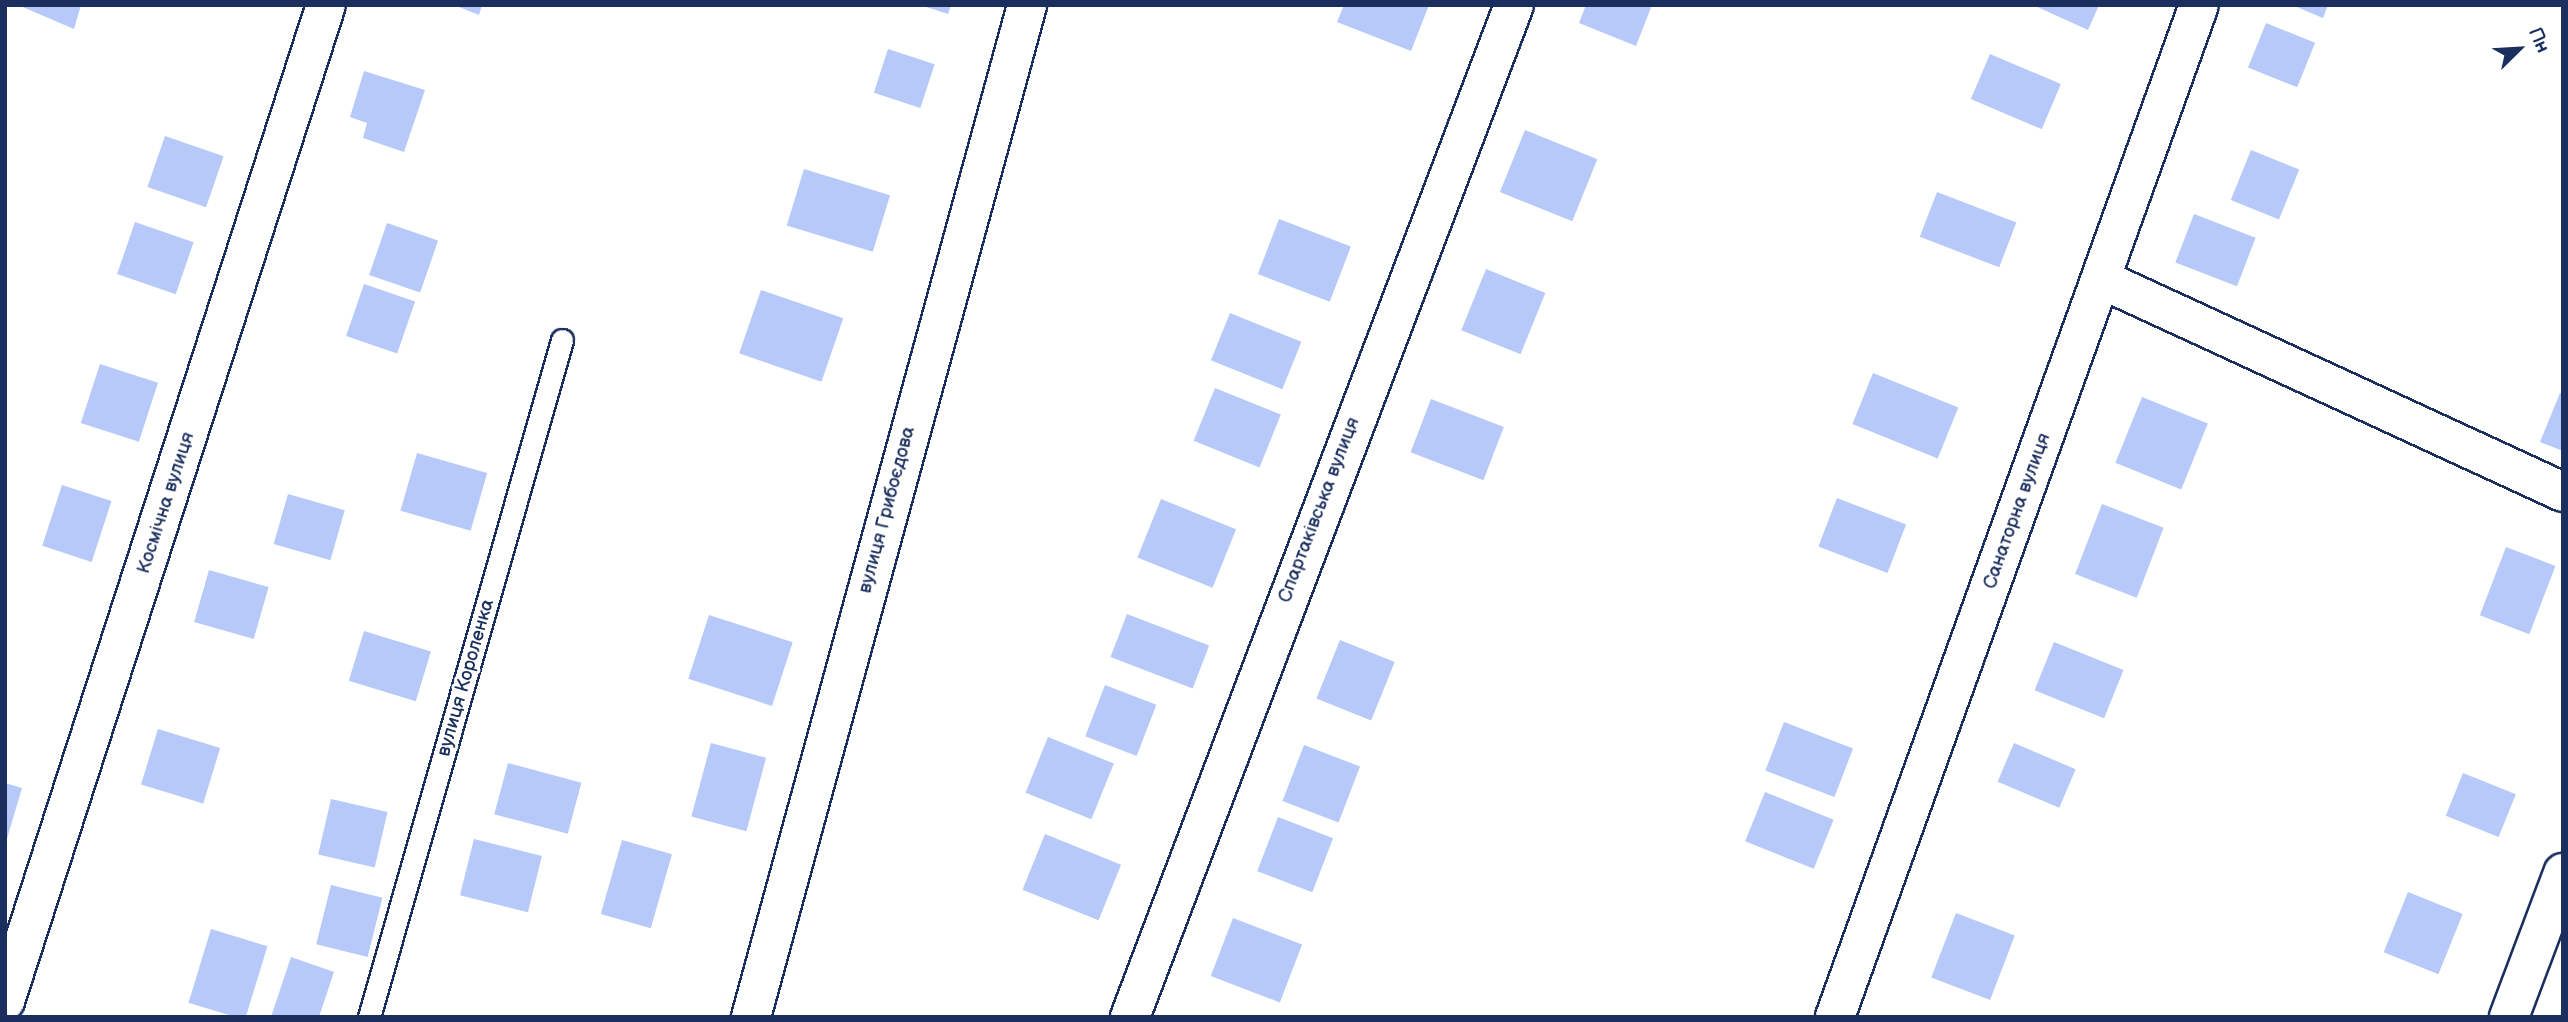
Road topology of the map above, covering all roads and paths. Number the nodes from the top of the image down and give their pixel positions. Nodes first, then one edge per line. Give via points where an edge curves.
1 (326, 5) edge
2 (1027, 5) edge
3 (1514, 5) edge
4 (2199, 5) edge
5 (2101, 279) junction
6 (562, 340) dead end
7 (2563, 492) edge
8 (2563, 873) edge
9 (5, 1001) edge
10 (369, 1017) edge
11 (751, 1017) edge
12 (1130, 1017) edge
13 (1835, 1017) edge
14 (2509, 1017) edge

1 - 9 street, Космічна вулиця
2 - 11 street, вулиця Грибоєдова
3 - 12 street, Спартаківська вулиця
4 - 5 street, Санаторна вулиця
5 - 7 street
5 - 13 street, Санаторна вулиця
6 - 10 lane, вулиця Короленка
8 - 14 street

